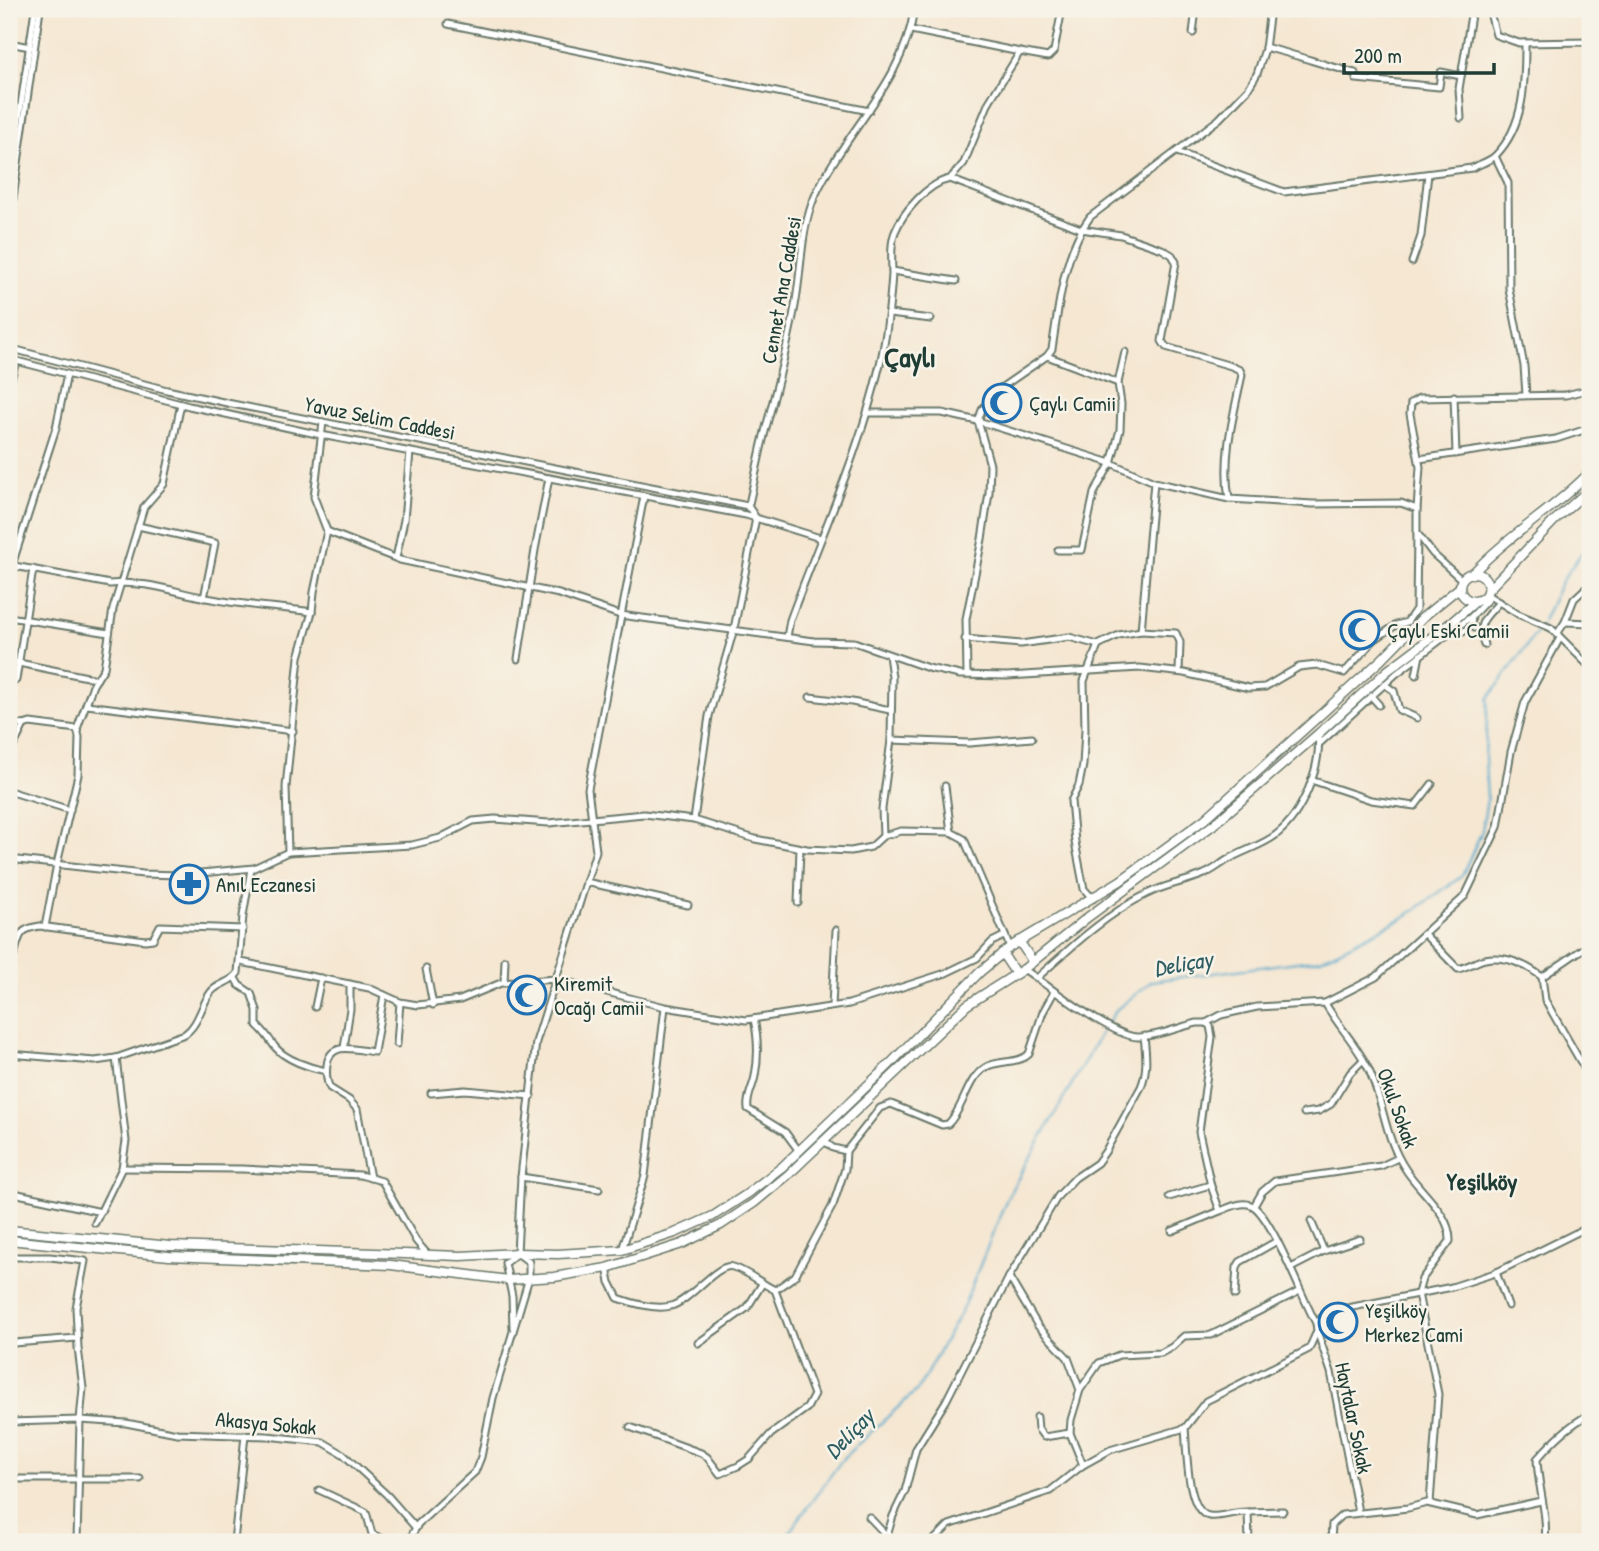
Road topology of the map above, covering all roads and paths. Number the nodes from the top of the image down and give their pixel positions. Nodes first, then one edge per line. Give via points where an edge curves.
1 (37, 9) edge
2 (914, 9) edge
3 (1062, 9) edge
4 (1116, 9) edge
5 (1162, 9) edge
6 (1196, 9) edge
7 (1236, 9) edge
8 (1472, 9) edge
9 (1489, 9) edge
10 (1270, 11) edge
11 (448, 24) dead end
12 (912, 30) junction
13 (1192, 33) dead end
14 (9, 43) edge
15 (1525, 43) junction
16 (1590, 43) edge
17 (30, 47) junction
18 (1265, 47) junction
19 (1020, 52) junction
20 (1461, 76) junction
21 (869, 111) junction
22 (1461, 118) dead end
23 (9, 130) edge
24 (21, 132) junction
25 (1177, 152) junction
26 (1495, 156) junction
27 (1428, 174) junction
28 (950, 179) junction
29 (9, 186) edge
30 (9, 226) edge
31 (1081, 229) junction
32 (1412, 262) dead end
33 (892, 271) junction
34 (956, 281) dead end
35 (888, 314) junction
36 (931, 319) dead end
37 (9, 348) edge
38 (1125, 352) dead end
39 (1047, 356) junction
40 (9, 359) edge
41 (16, 361) junction
42 (67, 374) junction
43 (1118, 383) junction
44 (9, 387) edge
45 (1590, 389) edge
46 (1526, 395) junction
47 (1454, 396) junction
48 (181, 404) junction
49 (869, 413) junction
50 (978, 421) junction
51 (323, 422) junction
52 (1590, 428) edge
53 (321, 435) junction
54 (410, 452) junction
55 (1456, 454) junction
56 (1419, 459) junction
57 (1111, 463) junction
58 (1590, 472) edge
59 (550, 478) junction
60 (1154, 482) junction
61 (1590, 489) edge
62 (643, 496) junction
63 (1228, 499) junction
64 (748, 506) junction
65 (1417, 509) junction
66 (746, 515) junction
67 (756, 517) junction
68 (138, 526) junction
69 (327, 531) junction
70 (1417, 533) junction
71 (820, 538) junction
72 (1058, 550) dead end
73 (396, 558) junction
74 (10, 565) edge
75 (33, 569) junction
76 (1472, 574) junction
77 (121, 583) junction
78 (1590, 583) edge
79 (1461, 584) junction
80 (530, 588) junction
81 (1488, 594) junction
82 (204, 598) junction
83 (1476, 601) junction
84 (1499, 602) junction
85 (312, 612) junction
86 (620, 615) junction
87 (1472, 616) junction
88 (9, 617) edge
89 (24, 619) junction
90 (1565, 622) junction
91 (1590, 623) edge
92 (1471, 626) junction
93 (734, 629) junction
94 (1140, 631) junction
95 (1463, 632) dead end
96 (1479, 632) junction
97 (109, 633) junction
98 (1558, 636) junction
99 (786, 637) junction
100 (965, 639) junction
101 (1098, 645) junction
102 (1483, 645) dead end
103 (889, 655) junction
104 (1420, 656) junction
105 (518, 659) dead end
106 (9, 661) edge
107 (18, 662) junction
108 (1425, 666) dead end
109 (1590, 667) edge
110 (1088, 671) junction
111 (1178, 672) junction
112 (967, 675) junction
113 (1416, 675) dead end
114 (97, 679) junction
115 (16, 680) dead end
116 (1384, 684) junction
117 (1371, 696) junction
118 (810, 697) dead end
119 (87, 705) junction
120 (1379, 705) dead end
121 (890, 710) junction
122 (1416, 718) dead end
123 (9, 722) edge
124 (24, 725) junction
125 (77, 729) junction
126 (293, 730) junction
127 (1318, 734) junction
128 (1032, 738) dead end
129 (891, 740) junction
130 (1319, 744) junction
131 (9, 755) edge
132 (1311, 780) junction
133 (1432, 784) dead end
134 (946, 786) dead end
135 (9, 791) edge
136 (70, 810) junction
137 (591, 818) junction
138 (694, 820) junction
139 (951, 832) junction
140 (883, 836) junction
141 (800, 848) junction
142 (288, 852) junction
143 (9, 859) edge
144 (57, 864) junction
145 (251, 869) junction
146 (586, 882) junction
147 (1093, 899) junction
148 (798, 903) dead end
149 (688, 905) dead end
150 (45, 927) junction
151 (243, 929) junction
152 (836, 930) dead end
153 (1424, 934) junction
154 (1004, 936) junction
155 (1019, 942) junction
156 (1590, 944) edge
157 (1010, 947) junction
158 (1002, 953) junction
159 (9, 959) edge
160 (505, 960) dead end
161 (241, 962) junction
162 (1032, 962) junction
163 (426, 969) dead end
164 (1024, 969) junction
165 (1016, 974) junction
166 (1542, 977) junction
167 (235, 978) junction
168 (321, 978) junction
169 (1037, 978) junction
170 (556, 979) junction
171 (504, 983) junction
172 (350, 984) junction
173 (1054, 992) junction
174 (384, 995) junction
175 (400, 1002) junction
176 (1325, 1003) junction
177 (433, 1005) junction
178 (832, 1006) junction
179 (315, 1007) dead end
180 (666, 1007) junction
181 (754, 1018) junction
182 (1206, 1023) junction
183 (1144, 1037) junction
184 (397, 1044) dead end
185 (344, 1048) junction
186 (9, 1054) edge
187 (116, 1058) junction
188 (1363, 1060) junction
189 (326, 1071) junction
190 (1590, 1078) edge
191 (431, 1093) dead end
192 (531, 1096) junction
193 (1304, 1113) dead end
194 (824, 1141) junction
195 (799, 1150) junction
196 (846, 1151) junction
197 (1398, 1158) junction
198 (122, 1168) junction
199 (522, 1177) junction
200 (370, 1178) junction
201 (1210, 1185) junction
202 (599, 1189) dead end
203 (9, 1192) edge
204 (1169, 1196) dead end
205 (1254, 1206) junction
206 (1220, 1211) junction
207 (101, 1212) junction
208 (1311, 1221) dead end
209 (95, 1223) dead end
210 (1588, 1227) edge
211 (9, 1228) edge
212 (1172, 1231) dead end
213 (1590, 1236) edge
214 (49, 1239) junction
215 (1360, 1239) dead end
216 (9, 1241) edge
217 (1276, 1241) junction
218 (622, 1250) junction
219 (1324, 1251) junction
220 (517, 1253) junction
221 (428, 1255) junction
222 (9, 1257) edge
223 (607, 1268) junction
224 (1291, 1268) junction
225 (1496, 1272) junction
226 (1009, 1277) junction
227 (529, 1278) junction
228 (508, 1280) junction
229 (762, 1284) junction
230 (775, 1290) junction
231 (1300, 1291) junction
232 (1418, 1293) junction
233 (1235, 1295) dead end
234 (1508, 1306) dead end
235 (1316, 1323) junction
236 (513, 1328) junction
237 (1317, 1331) junction
238 (77, 1338) junction
239 (14, 1343) dead end
240 (698, 1343) dead end
241 (1080, 1390) junction
242 (1590, 1414) edge
243 (1037, 1417) dead end
244 (80, 1420) junction
245 (9, 1422) edge
246 (630, 1427) dead end
247 (1185, 1428) junction
248 (1070, 1433) junction
249 (245, 1435) junction
250 (1083, 1465) junction
251 (9, 1479) edge
252 (79, 1479) junction
253 (140, 1479) dead end
254 (318, 1490) dead end
255 (1541, 1502) junction
256 (1430, 1503) junction
257 (1283, 1511) dead end
258 (1358, 1512) junction
259 (1248, 1513) junction
260 (869, 1517) dead end
261 (416, 1528) junction
262 (887, 1539) edge
263 (77, 1542) edge
264 (234, 1542) edge
265 (390, 1542) edge
266 (408, 1542) edge
267 (932, 1542) edge
268 (1249, 1542) edge
269 (1331, 1542) edge
270 (1545, 1542) edge

1 - 17 street
1 - 24 street
2 - 12 street, Cennet Ana Caddesi
3 - 19 street via 1054,51 1048,57
4 - 5 street
6 - 13 street
7 - 10 street
8 - 20 street
9 - 15 street via 1496,35
10 - 18 street
11 - 21 street
12 - 19 street
12 - 21 street, Cennet Ana Caddesi
14 - 17 street
15 - 16 street
15 - 26 street via 1521,109 1513,131
17 - 24 street
18 - 20 street via 1355,73 1356,79 1439,87 1441,72
18 - 25 street via 1248,89
19 - 28 street via 989,102 964,163
20 - 22 street
21 - 64 street, Cennet Ana Caddesi via 815,196 783,366
23 - 24 street
24 - 29 street
24 - 30 street
25 - 27 street via 1284,192
25 - 31 street via 1090,217
26 - 27 street via 1472,167
26 - 46 street via 1508,183 1509,289
27 - 32 street via 1421,236
28 - 31 street
28 - 33 street via 918,199 902,216 893,236
31 - 39 street
31 - 63 street via 1121,235 1172,255 1177,262 1162,341 1166,347 1240,370 1228,438
33 - 34 street
33 - 35 street
35 - 36 street
35 - 49 street
37 - 51 street, Yavuz Selim Caddesi via 167,390
38 - 43 street
39 - 43 street
39 - 50 street via 995,392
40 - 41 street, Yavuz Selim Caddesi
41 - 42 street, Yavuz Selim Caddesi
41 - 44 street
42 - 48 street, Yavuz Selim Caddesi
42 - 74 street via 56,428
43 - 57 street via 1120,430
45 - 46 street via 1566,395
46 - 47 street
47 - 55 street
47 - 56 street via 1419,398 1411,403
48 - 53 street, Yavuz Selim Caddesi
48 - 68 street via 164,484 144,507
49 - 50 street via 930,412
49 - 71 street
50 - 57 street
50 - 100 street via 990,465 989,493
51 - 53 street
51 - 64 street, Yavuz Selim Caddesi
52 - 55 street via 1556,439
53 - 54 street, Yavuz Selim Caddesi
53 - 69 street via 314,496
54 - 59 street, Yavuz Selim Caddesi
54 - 73 street
55 - 56 street
56 - 65 street
57 - 60 street
57 - 72 street via 1094,493 1082,550
58 - 76 highway
59 - 62 street, Yavuz Selim Caddesi
59 - 80 street
60 - 63 street
60 - 94 street
61 - 81 highway via 1555,520
62 - 66 street, Yavuz Selim Caddesi
62 - 86 street
63 - 65 street via 1401,503
64 - 66 street, Cennet Ana Caddesi
64 - 67 street
65 - 70 street
66 - 67 street, Yavuz Selim Caddesi
67 - 71 street, Yavuz Selim Caddesi
67 - 93 street
68 - 77 street
68 - 82 street via 215,543
69 - 73 street
69 - 85 street
70 - 79 street
70 - 111 street via 1416,609 1406,622 1374,640 1344,673 1317,665 1299,667 1265,687 1249,688
71 - 99 street
73 - 80 street
74 - 75 street
75 - 77 street
75 - 89 street
76 - 79 highway
76 - 81 highway via 1486,579
77 - 82 street via 163,587
77 - 97 street
78 - 90 street via 1574,599
79 - 83 highway via 1465,598
79 - 147 highway via 1205,819
80 - 86 street
80 - 105 street
81 - 83 highway
81 - 84 street
81 - 87 street
82 - 85 street
83 - 127 highway via 1387,670
84 - 96 street via 1481,621
84 - 98 street
85 - 126 street via 299,657
86 - 93 street
86 - 137 street via 588,789
87 - 92 street
87 - 104 street
88 - 89 street
89 - 97 street
89 - 107 street
90 - 91 street
90 - 98 street
92 - 95 street
92 - 96 street
93 - 99 street
93 - 138 street via 709,716
94 - 101 street
94 - 111 street via 1176,633 1180,642
96 - 102 street
97 - 114 street via 104,668
98 - 109 street
98 - 153 street via 1518,724 1498,827 1482,865 1465,896
99 - 103 street via 853,642
100 - 101 street via 1021,644 1069,637
100 - 112 street
101 - 110 street
103 - 112 street
103 - 121 street
104 - 108 street
104 - 113 street
104 - 116 street
106 - 107 street
107 - 114 street
107 - 115 street
110 - 111 street via 1140,668
110 - 112 street
110 - 147 street via 1083,765 1071,801 1084,889
114 - 119 street
116 - 117 street
116 - 122 street via 1394,691 1399,710
117 - 120 street
117 - 130 street
118 - 121 street
119 - 125 street
119 - 126 street
121 - 129 street
123 - 124 street
124 - 125 street
124 - 131 street
125 - 136 street via 78,775
126 - 142 street via 286,787
127 - 130 street
127 - 162 highway via 1213,825
128 - 129 street via 969,743
129 - 140 street
130 - 132 street
132 - 133 street via 1371,800 1415,806
132 - 169 street via 1297,813 1275,835 1213,871 1148,893 1101,924
134 - 139 street
135 - 136 street
136 - 144 street
137 - 138 street via 644,814
137 - 142 street via 549,823 473,821 440,838 412,845
137 - 146 street via 596,851
138 - 141 street
139 - 140 street via 901,831
139 - 154 street via 964,839
140 - 141 street via 871,846 851,851
141 - 148 street
142 - 145 street
143 - 144 street
144 - 145 street via 180,875
144 - 150 street
145 - 151 street
146 - 149 street
146 - 170 street
147 - 155 highway
150 - 151 street via 145,940 153,939 160,926
150 - 159 street via 21,932
151 - 161 street
152 - 178 street
153 - 166 street via 1458,968 1498,958 1528,966
153 - 176 street via 1376,977
154 - 157 street
154 - 178 street via 977,958 946,973
155 - 157 highway
155 - 162 highway
156 - 166 street
157 - 158 highway
158 - 165 highway
158 - 195 highway
160 - 171 street
161 - 167 street
161 - 168 street
162 - 164 highway
163 - 177 street
164 - 165 highway
164 - 169 street
165 - 194 highway via 967,1005
166 - 190 street via 1545,1000
167 - 187 street via 211,992 194,1028
167 - 189 street via 251,993 257,1025 275,1047
168 - 172 street
168 - 179 street
169 - 173 street
170 - 171 street
170 - 180 street
170 - 192 street via 536,1042
171 - 177 street
172 - 174 street
172 - 185 street
173 - 183 street via 1123,1034
173 - 196 street via 1028,1054 985,1068 948,1124 885,1105
174 - 175 street
174 - 185 street via 374,1052
175 - 177 street
175 - 184 street
176 - 182 street via 1257,1007
176 - 188 street, Okul Sokak
178 - 181 street
180 - 181 street
180 - 218 street via 645,1176
181 - 195 street via 758,1045 748,1109 785,1132
182 - 183 street
182 - 201 street via 1212,1037 1199,1132
183 - 226 street via 1145,1077 1105,1152 1058,1196
185 - 189 street via 329,1055
186 - 187 street
187 - 198 street via 126,1141
188 - 193 street via 1331,1104
188 - 197 street, Okul Sokak
189 - 200 street via 330,1088 356,1109
191 - 192 street via 465,1090
192 - 199 street
194 - 196 street via 833,1149
194 - 223 highway via 754,1203 721,1225 682,1244
195 - 218 highway via 747,1195 713,1216
196 - 230 street via 833,1205 795,1276
197 - 205 street via 1381,1166 1275,1181
197 - 232 street, Okul Sokak via 1450,1233 1450,1241
198 - 200 street via 242,1169
198 - 207 street
199 - 202 street
199 - 220 street
200 - 221 street via 382,1181
201 - 204 street
201 - 206 street
203 - 207 street
205 - 206 street via 1243,1203
205 - 217 street, Haytalar Sokak
206 - 212 street
207 - 209 street
208 - 219 street
210 - 213 street
210 - 225 street
211 - 214 highway
214 - 216 highway
214 - 221 highway
214 - 228 highway via 169,1256 391,1265
215 - 219 street
217 - 224 street, Haytalar Sokak
217 - 233 street via 1240,1262
218 - 220 highway
219 - 224 street
220 - 221 highway
220 - 227 street via 528,1262
220 - 228 street via 505,1263
222 - 238 street via 85,1261 76,1308
223 - 227 highway
223 - 229 street via 618,1298 664,1307 687,1298 720,1268 731,1266
224 - 231 street, Haytalar Sokak
225 - 232 street
225 - 234 street
226 - 241 street via 1038,1326 1068,1358
226 - 262 street via 946,1401 916,1449
227 - 228 highway
227 - 236 street
228 - 236 street
229 - 230 street
229 - 240 street via 747,1308
230 - 246 street via 814,1395 807,1408 771,1434 749,1459 720,1474 701,1453
231 - 235 street, Haytalar Sokak
231 - 241 street via 1211,1335 1184,1336 1161,1353 1119,1355 1099,1363
232 - 235 street via 1328,1312
232 - 256 street via 1437,1394
235 - 237 street, Haytalar Sokak
236 - 261 street via 475,1472
237 - 247 street via 1309,1349 1206,1401
237 - 258 street, Haytalar Sokak via 1331,1372
238 - 239 street
238 - 244 street via 83,1388
241 - 248 street
242 - 255 street via 1552,1442 1538,1459
243 - 248 street via 1044,1437
244 - 245 street, Akasya Sokak
244 - 249 street, Akasya Sokak via 177,1433
244 - 252 street
247 - 250 street via 1110,1450
247 - 259 street via 1190,1488 1197,1509 1214,1516
248 - 250 street
249 - 261 street, Akasya Sokak via 323,1442 343,1454
249 - 264 street
250 - 267 street via 1050,1491 949,1525
251 - 252 street
252 - 253 street
252 - 263 street
254 - 265 street via 366,1513 372,1534
255 - 256 street via 1477,1515
255 - 270 street
256 - 258 street
257 - 259 street
258 - 269 street via 1336,1518
259 - 268 street
260 - 262 street
261 - 266 street

